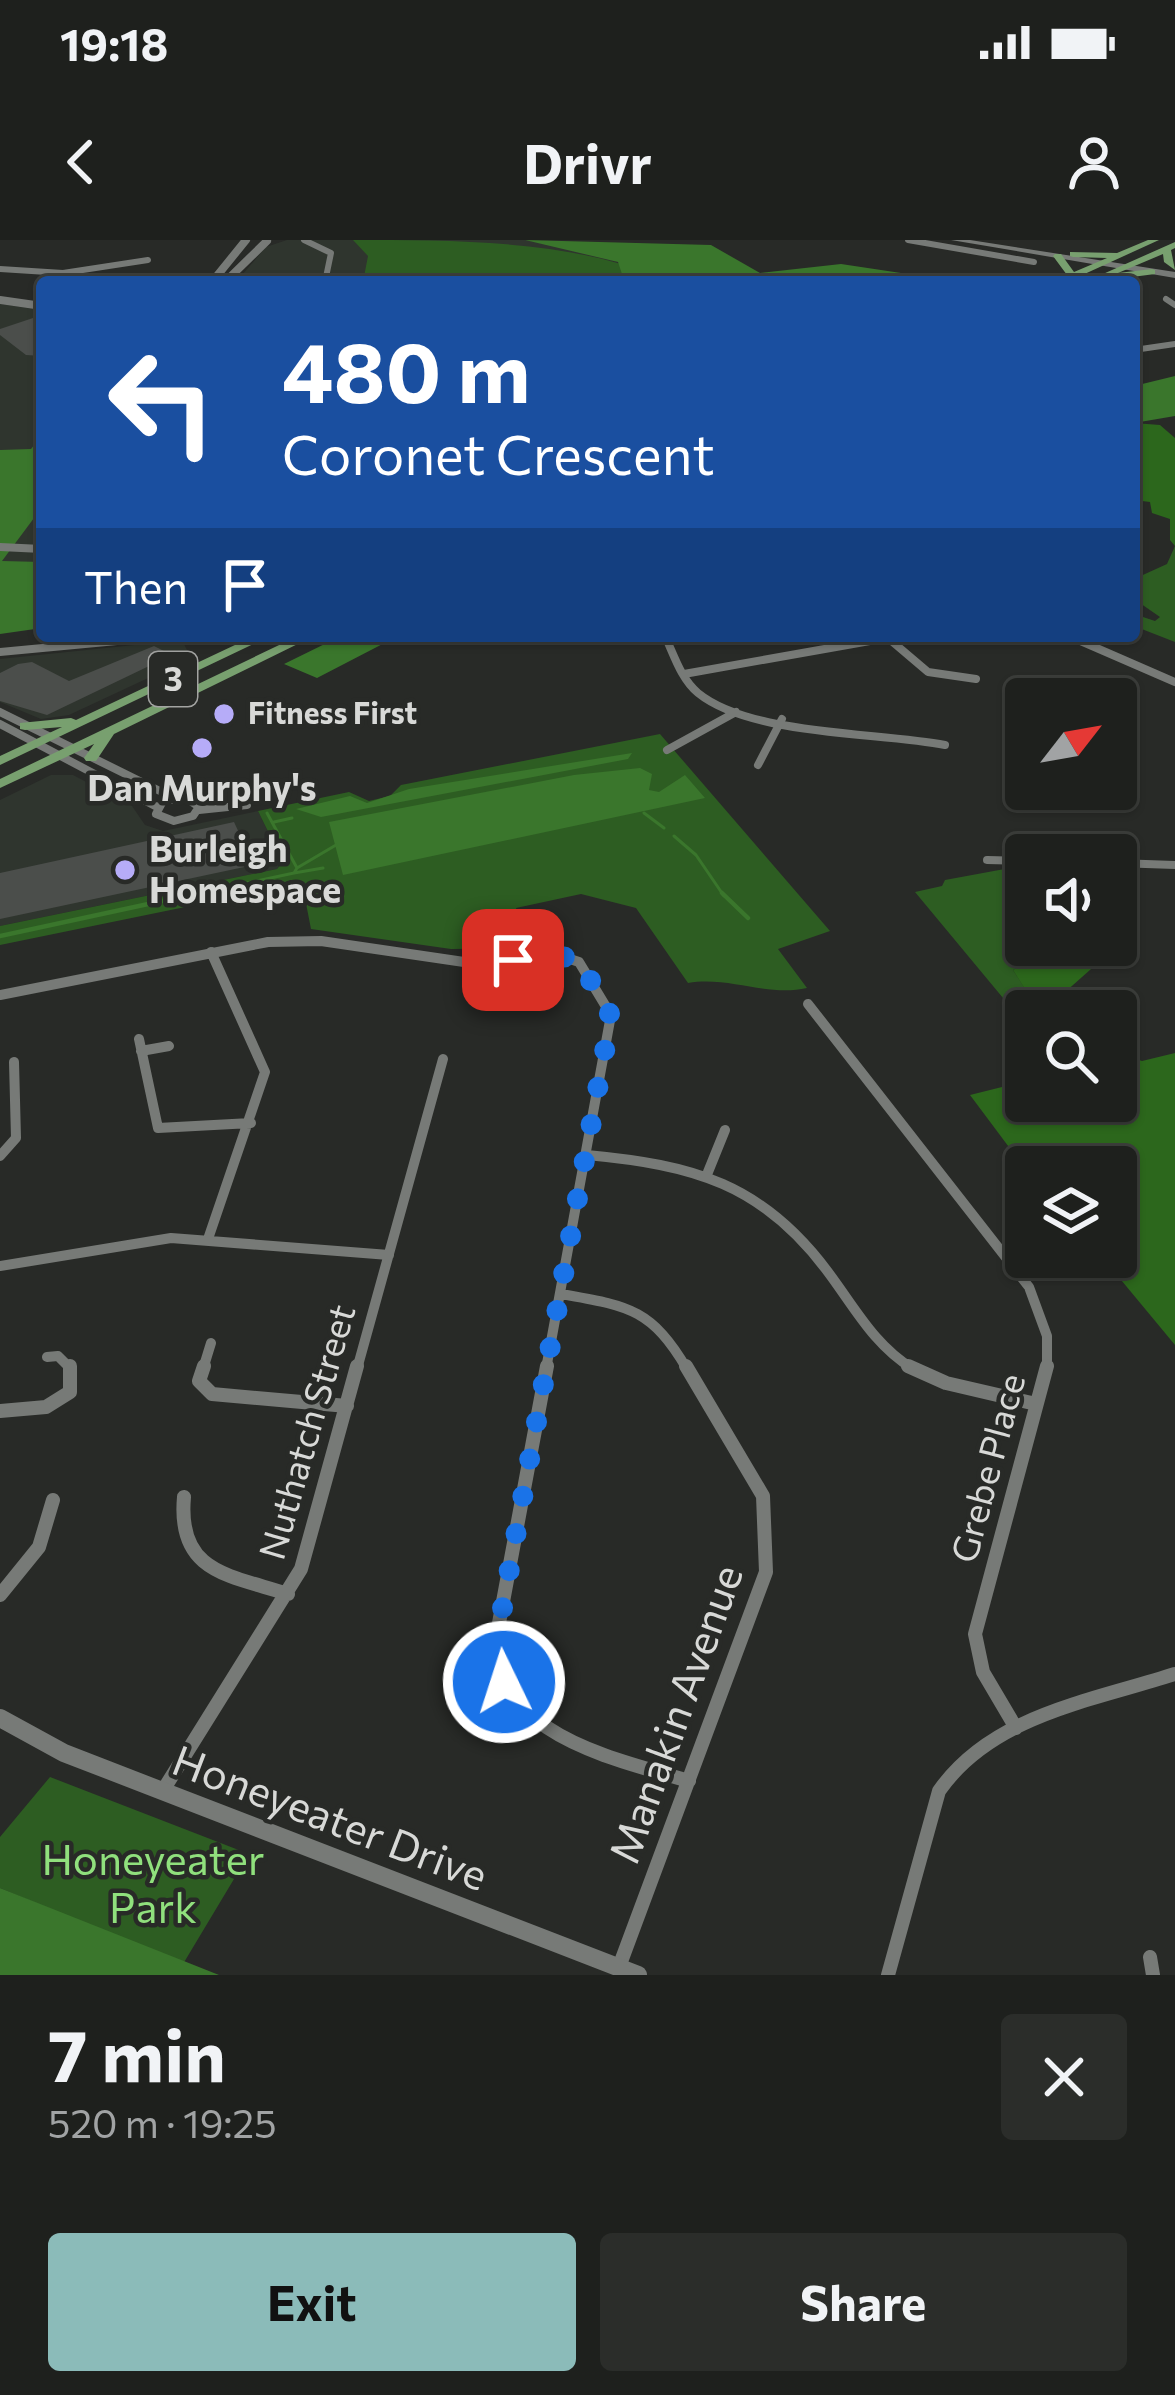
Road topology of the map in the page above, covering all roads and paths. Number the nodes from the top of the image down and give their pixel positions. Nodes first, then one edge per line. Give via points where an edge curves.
1 (246, 240) edge
2 (270, 240) edge
3 (304, 240) edge
4 (908, 240) edge
5 (955, 240) edge
6 (984, 240) edge
7 (1155, 240) edge
8 (1171, 246) edge
9 (1073, 254) joint
10 (1058, 256) junction
11 (148, 260) dead end
12 (1034, 262) dead end
13 (1117, 262) junction
14 (0, 269) edge
15 (1175, 271) edge
16 (83, 272) junction
17 (1152, 272) junction
18 (90, 276) edge
19 (217, 276) edge
20 (231, 276) edge
21 (326, 276) edge
22 (1072, 276) joint
23 (1099, 276) edge
24 (1123, 276) edge
25 (0, 297) edge
26 (1166, 299) dead end
27 (36, 302) edge
28 (1175, 305) edge
29 (1175, 344) edge
30 (1140, 349) edge
31 (0, 547) edge
32 (36, 549) edge
33 (81, 642) edge
34 (97, 642) edge
35 (251, 642) edge
36 (296, 642) edge
37 (668, 642) edge
38 (818, 642) edge
39 (864, 642) edge
40 (898, 642) edge
41 (1084, 642) edge
42 (824, 649) junction
43 (0, 650) edge
44 (684, 674) junction
45 (976, 680) dead end
46 (1175, 682) edge
47 (0, 712) edge
48 (736, 712) junction
49 (782, 719) junction
50 (83, 721) junction
51 (0, 724) edge
52 (22, 730) junction
53 (108, 732) junction
54 (42, 741) junction
55 (945, 745) dead end
56 (667, 750) dead end
57 (66, 753) junction
58 (91, 758) junction
59 (0, 761) edge
60 (758, 765) dead end
61 (0, 784) edge
62 (174, 798) junction
63 (248, 805) dead end
64 (157, 807) junction
65 (199, 809) junction
66 (987, 860) dead end
67 (1005, 860) edge
68 (1137, 864) edge
69 (1175, 865) edge
70 (211, 952) junction
71 (0, 995) edge
72 (808, 1004) dead end
73 (169, 1046) dead end
74 (443, 1059) dead end
75 (14, 1062) dead end
76 (251, 1123) junction
77 (725, 1130) dead end
78 (587, 1155) junction
79 (0, 1156) edge
80 (708, 1172) junction
81 (208, 1239) junction
82 (388, 1255) junction
83 (0, 1266) edge
84 (561, 1294) junction
85 (211, 1343) dead end
86 (46, 1357) dead end
87 (1036, 1404) junction
88 (347, 1406) junction
89 (0, 1411) edge
90 (184, 1497) dead end
91 (53, 1500) dead end
92 (288, 1594) junction
93 (0, 1595) edge
94 (1175, 1674) edge
95 (0, 1718) edge
96 (1016, 1728) junction
97 (689, 1780) junction
98 (162, 1792) junction
99 (1150, 1957) dead end
100 (629, 1971) edge
101 (888, 1975) edge
102 (1153, 1975) edge

1 - 2 street
1 - 19 street
2 - 20 street
3 - 21 street via 331,253
4 - 12 street
5 - 10 main road
6 - 9 main road
7 - 13 main road
8 - 13 main road
8 - 15 main road via 1167,260
9 - 13 main road
10 - 13 main road
10 - 22 main road
11 - 16 street
13 - 15 main road
13 - 17 main road
13 - 22 main road
13 - 23 main road
14 - 16 street
15 - 17 main road
16 - 18 street
17 - 24 main road
25 - 27 street
26 - 28 street
29 - 30 street
31 - 32 street
33 - 43 street
34 - 43 street
35 - 50 main road, 3
36 - 53 main road, 3
37 - 44 street
38 - 42 street
39 - 42 street
40 - 45 street via 928,672
41 - 46 street
42 - 44 street
44 - 48 street via 706,700
47 - 52 street
48 - 49 street
48 - 56 street
49 - 55 street
49 - 60 street
50 - 52 main road
50 - 54 main road, 3
51 - 52 street
52 - 54 street
52 - 59 main road
53 - 57 main road, 3
53 - 58 main road
54 - 57 street
54 - 59 main road, 3
57 - 58 street
57 - 61 main road, 3
57 - 64 street
58 - 62 street
62 - 64 street
62 - 65 street
63 - 65 street
64 - 65 street via 159,817 174,821
66 - 67 street
68 - 69 street
70 - 71 street
70 - 76 street via 265,1072
70 - 78 street via 321,941 464,962 572,958 611,1016
72 - 87 street, Grebe Place via 1029,1287 1047,1336
73 - 76 street via 140,1045 158,1128
74 - 82 street, Nuthatch Street
75 - 79 street via 16,1138
76 - 81 street
77 - 80 street
78 - 80 street
78 - 84 street
80 - 87 street via 788,1221 892,1356 925,1375
81 - 82 street
81 - 83 street via 150,1240
82 - 88 street, Nuthatch Street
84 - 97 street, Manakin Avenue via 631,1307 664,1330 767,1510 766,1572
84 - 97 street via 501,1613 499,1665 514,1698 542,1727
85 - 88 street via 199,1382 212,1394
86 - 89 street via 71,1367 70,1392 46,1407
87 - 96 street, Grebe Place via 975,1634 983,1672
88 - 92 street, Nuthatch Street
90 - 92 street via 180,1534 188,1552
91 - 93 street via 40,1547
92 - 98 street, Nuthatch Street
94 - 96 street
95 - 98 street, Honeyeater Drive via 42,1744
96 - 101 street via 972,1750 942,1785
97 - 100 street, Manakin Avenue
98 - 100 street, Honeyeater Drive
99 - 102 street

